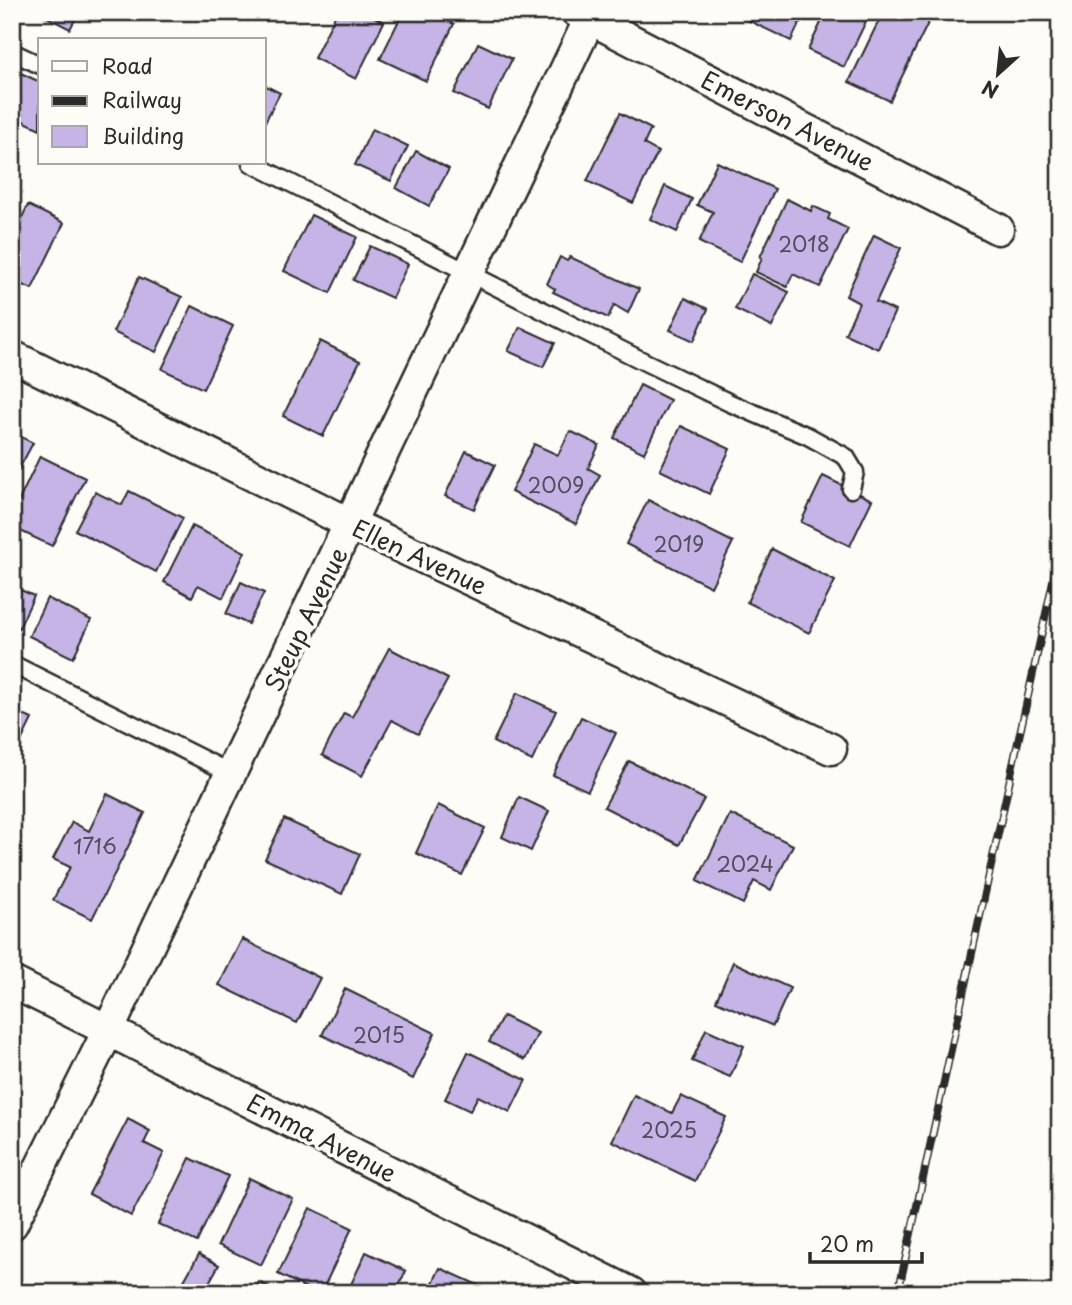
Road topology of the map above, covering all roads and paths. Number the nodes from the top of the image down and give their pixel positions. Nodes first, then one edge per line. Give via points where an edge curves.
1 (587, 14) edge
2 (12, 52) edge
3 (38, 64) edge
4 (253, 164) edge
5 (998, 229) dead end
6 (469, 273) junction
7 (12, 356) edge
8 (851, 489) dead end
9 (351, 524) junction
10 (12, 664) edge
11 (831, 748) dead end
12 (230, 773) junction
13 (12, 982) edge
14 (109, 1030) junction
15 (12, 1224) edge
16 (631, 1293) edge

1 - 5 street, Emerson Avenue
1 - 6 street, Steup Avenue
2 - 3 lane
4 - 6 lane
6 - 8 lane via 846,457 855,472
6 - 9 street, Steup Avenue
7 - 9 street, Ellen Avenue
9 - 11 street, Ellen Avenue
9 - 12 street, Steup Avenue
10 - 12 lane
12 - 14 street, Steup Avenue
13 - 14 street, Emma Avenue
14 - 15 street, Steup Avenue
14 - 16 street, Emma Avenue

